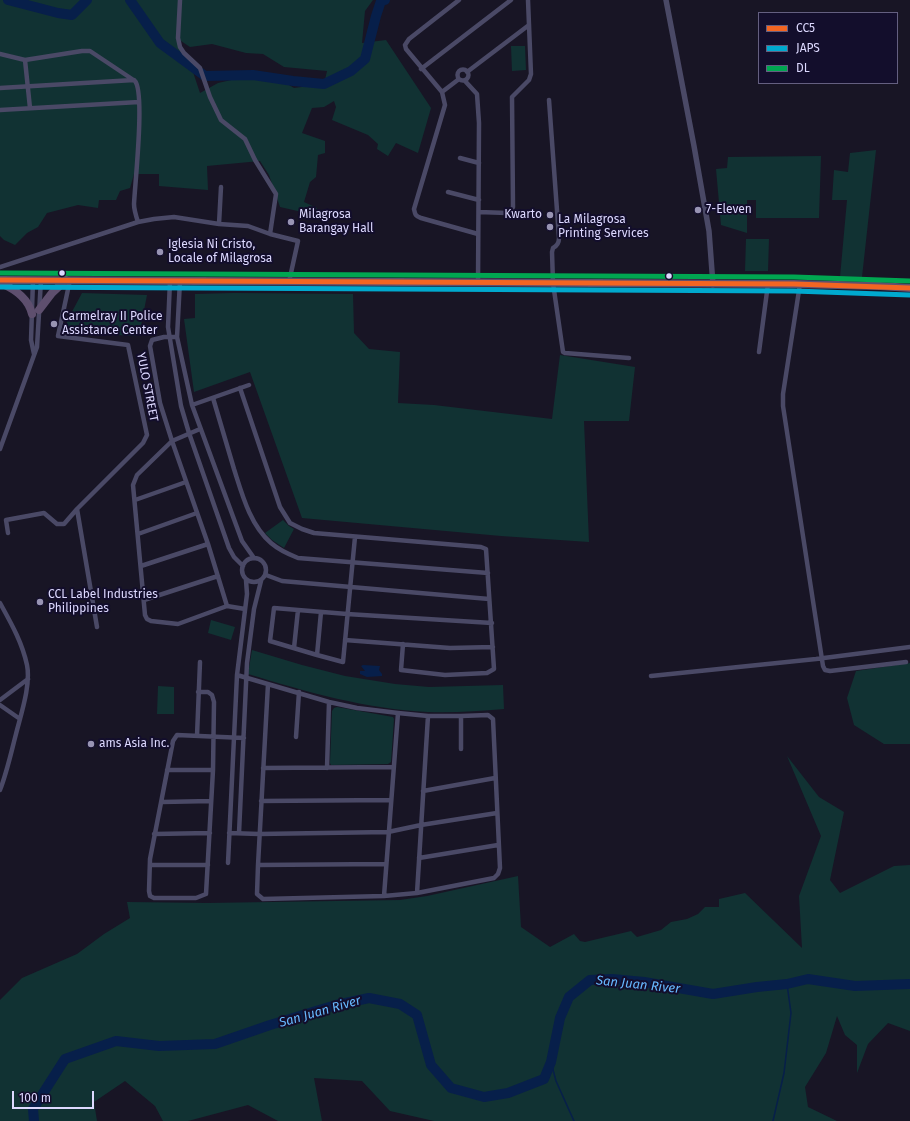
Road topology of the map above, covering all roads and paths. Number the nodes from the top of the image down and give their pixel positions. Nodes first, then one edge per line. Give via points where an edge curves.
1 (180, 0) edge
2 (459, 0) edge
3 (511, 0) edge
4 (528, 0) edge
5 (666, 0) edge
6 (528, 25) junction
7 (0, 54) edge
8 (25, 60) junction
9 (421, 69) junction
10 (467, 72) junction
11 (459, 79) junction
12 (134, 80) junction
13 (465, 81) junction
14 (28, 87) junction
15 (0, 88) edge
16 (442, 92) junction
17 (548, 100) dead end
18 (139, 102) junction
19 (30, 108) junction
20 (0, 110) edge
21 (460, 158) dead end
22 (479, 163) junction
23 (221, 187) dead end
24 (448, 192) dead end
25 (479, 200) junction
26 (479, 212) junction
27 (138, 222) junction
28 (219, 224) junction
29 (270, 234) junction
30 (478, 234) junction
31 (0, 267) edge
32 (37, 280) junction
33 (68, 280) junction
34 (0, 281) edge
35 (170, 281) junction
36 (180, 281) junction
37 (289, 282) junction
38 (478, 283) junction
39 (553, 283) junction
40 (768, 284) junction
41 (800, 284) junction
42 (713, 285) junction
43 (910, 288) edge
44 (35, 312) junction
45 (169, 337) junction
46 (177, 337) junction
47 (759, 352) dead end
48 (34, 355) junction
49 (629, 358) dead end
50 (249, 385) dead end
51 (240, 388) junction
52 (213, 398) junction
53 (192, 405) junction
54 (200, 430) junction
55 (189, 434) junction
56 (172, 442) junction
57 (0, 449) edge
58 (186, 482) junction
59 (135, 500) junction
60 (77, 509) junction
61 (197, 512) junction
62 (8, 533) dead end
63 (138, 534) junction
64 (355, 537) junction
65 (208, 544) junction
66 (254, 558) junction
67 (352, 562) junction
68 (141, 566) junction
69 (243, 566) junction
70 (488, 573) junction
71 (266, 575) junction
72 (218, 576) junction
73 (246, 580) junction
74 (261, 581) junction
75 (350, 587) junction
76 (489, 599) junction
77 (144, 600) junction
78 (0, 603) edge
79 (227, 606) junction
80 (245, 609) junction
81 (298, 610) junction
82 (321, 612) junction
83 (347, 614) junction
84 (492, 623) junction
85 (97, 627) dead end
86 (345, 640) junction
87 (403, 644) junction
88 (493, 647) junction
89 (910, 647) edge
90 (294, 648) junction
91 (317, 655) junction
92 (822, 658) junction
93 (200, 662) dead end
94 (906, 662) dead end
95 (237, 675) junction
96 (651, 676) dead end
97 (246, 678) junction
98 (28, 679) junction
99 (268, 684) junction
100 (198, 692) junction
101 (298, 692) junction
102 (0, 700) edge
103 (329, 702) junction
104 (0, 705) edge
105 (398, 713) junction
106 (428, 716) junction
107 (461, 716) junction
108 (20, 719) junction
109 (197, 736) junction
110 (213, 737) junction
111 (234, 737) junction
112 (296, 737) dead end
113 (244, 738) junction
114 (461, 749) dead end
115 (394, 766) junction
116 (263, 768) junction
117 (327, 768) junction
118 (167, 770) junction
119 (213, 770) junction
120 (495, 778) junction
121 (0, 790) edge
122 (423, 792) junction
123 (391, 800) junction
124 (211, 801) junction
125 (261, 801) junction
126 (162, 802) junction
127 (497, 813) junction
128 (421, 825) junction
129 (388, 832) junction
130 (229, 833) junction
131 (239, 833) junction
132 (154, 834) junction
133 (210, 834) junction
134 (260, 834) junction
135 (498, 845) junction
136 (419, 858) junction
137 (228, 863) dead end
138 (386, 864) junction
139 (150, 865) junction
140 (208, 865) junction
141 (258, 866) junction
142 (417, 893) junction
143 (384, 896) junction

1 - 29 street via 180,48 200,68 203,81 221,120 245,139 276,194
2 - 9 street via 406,42 406,49
3 - 9 street
4 - 6 street
5 - 42 street via 709,231
6 - 10 street
6 - 26 street via 532,74 512,97 513,207 507,213
7 - 8 street
8 - 12 street via 90,51
8 - 14 street
9 - 16 street
10 - 11 street via 459,71
10 - 13 street
11 - 13 street
11 - 16 street
12 - 14 street
12 - 18 street via 138,84
13 - 22 street via 477,94
14 - 15 street
14 - 19 street
16 - 30 street via 444,109 414,209 415,214 420,218
17 - 39 street via 559,238 552,252
18 - 19 street
18 - 27 street via 134,204
19 - 20 street
21 - 22 street
22 - 25 street
23 - 28 street
24 - 25 street
25 - 26 street
26 - 30 street
27 - 28 street via 174,217
27 - 31 street
28 - 29 street via 248,226
29 - 37 street via 298,241
30 - 38 street
32 - 33 highway
32 - 34 highway
32 - 44 street
32 - 44 street
33 - 35 highway
33 - 44 highway
33 - 60 street, YULO STREET via 58,336 128,345 147,435 143,443
34 - 44 highway via 19,294
35 - 36 highway
35 - 45 street
36 - 37 highway
36 - 46 street
37 - 38 highway
38 - 39 highway
39 - 42 highway
39 - 49 street via 563,352
40 - 41 highway
40 - 42 highway
40 - 47 street
41 - 43 highway
41 - 92 street via 783,406
44 - 48 street via 31,340
44 - 48 street via 38,347
45 - 46 street
45 - 55 street
45 - 56 street via 152,340 150,346 160,403
46 - 53 street
48 - 57 street
50 - 51 street
51 - 52 street
51 - 64 street via 280,507 290,522 314,533
52 - 53 street
52 - 67 street via 240,487 250,515 261,533 270,543 298,558
53 - 54 street
54 - 55 street
54 - 66 street via 242,540
55 - 56 street
55 - 69 street via 229,548 234,558
56 - 58 street
56 - 59 street via 137,475 133,485
58 - 59 street
58 - 61 street
59 - 63 street
60 - 62 street, YULO STREET via 64,524 57,524 44,513 6,520
60 - 85 street
61 - 63 street
61 - 65 street
63 - 68 street
64 - 67 street
64 - 70 street via 481,547 486,549
65 - 68 street
65 - 72 street
66 - 69 street via 247,560
66 - 71 street via 262,560 266,567
67 - 70 street
67 - 75 street
68 - 77 street
69 - 73 street via 242,574
70 - 76 street
71 - 74 street
71 - 75 street via 282,581
72 - 77 street
72 - 79 street
73 - 74 street via 254,583
73 - 80 street
74 - 97 street via 254,609
75 - 76 street
75 - 83 street
76 - 84 street
77 - 79 street via 147,618 151,621 178,624
78 - 98 street via 19,638 27,665
79 - 80 street
80 - 95 street
81 - 82 street
81 - 90 street
81 - 90 street via 274,608 270,641
82 - 83 street
82 - 91 street
83 - 84 street
83 - 86 street
84 - 88 street
86 - 87 street
86 - 91 street via 343,662
87 - 88 street via 450,648
87 - 88 street via 401,670 445,675 487,673 494,669
89 - 92 street
90 - 91 street
92 - 94 street via 825,670 830,671
92 - 96 street
93 - 100 street
95 - 97 street
95 - 111 street
97 - 99 street
97 - 113 street
98 - 102 street
98 - 108 street
99 - 101 street
99 - 116 street
100 - 109 street
100 - 110 street via 208,692 212,695
101 - 103 street
101 - 112 street
103 - 105 street
103 - 117 street
104 - 108 street
105 - 106 street
105 - 115 street
106 - 107 street
106 - 122 street
107 - 114 street
107 - 120 street via 488,715 493,719
108 - 121 street
109 - 110 street
109 - 118 street via 177,735 172,741
110 - 111 street
110 - 119 street
111 - 113 street
111 - 130 street
113 - 131 street
115 - 117 street
115 - 123 street
116 - 117 street
116 - 125 street
118 - 119 street
118 - 126 street
119 - 124 street
120 - 122 street
120 - 127 street
122 - 128 street
123 - 125 street
123 - 129 street
124 - 126 street
124 - 133 street
125 - 134 street
126 - 132 street
127 - 128 street
127 - 135 street
128 - 129 street
128 - 136 street
129 - 134 street
129 - 138 street
130 - 131 street
130 - 137 street
131 - 134 street
132 - 133 street
132 - 139 street
133 - 140 street
134 - 141 street
135 - 136 street
135 - 142 street via 500,868 494,878
136 - 142 street
138 - 141 street
138 - 143 street
139 - 140 street
139 - 140 street via 149,891 150,896 154,898 204,896
141 - 143 street via 257,894 263,898
142 - 143 street

